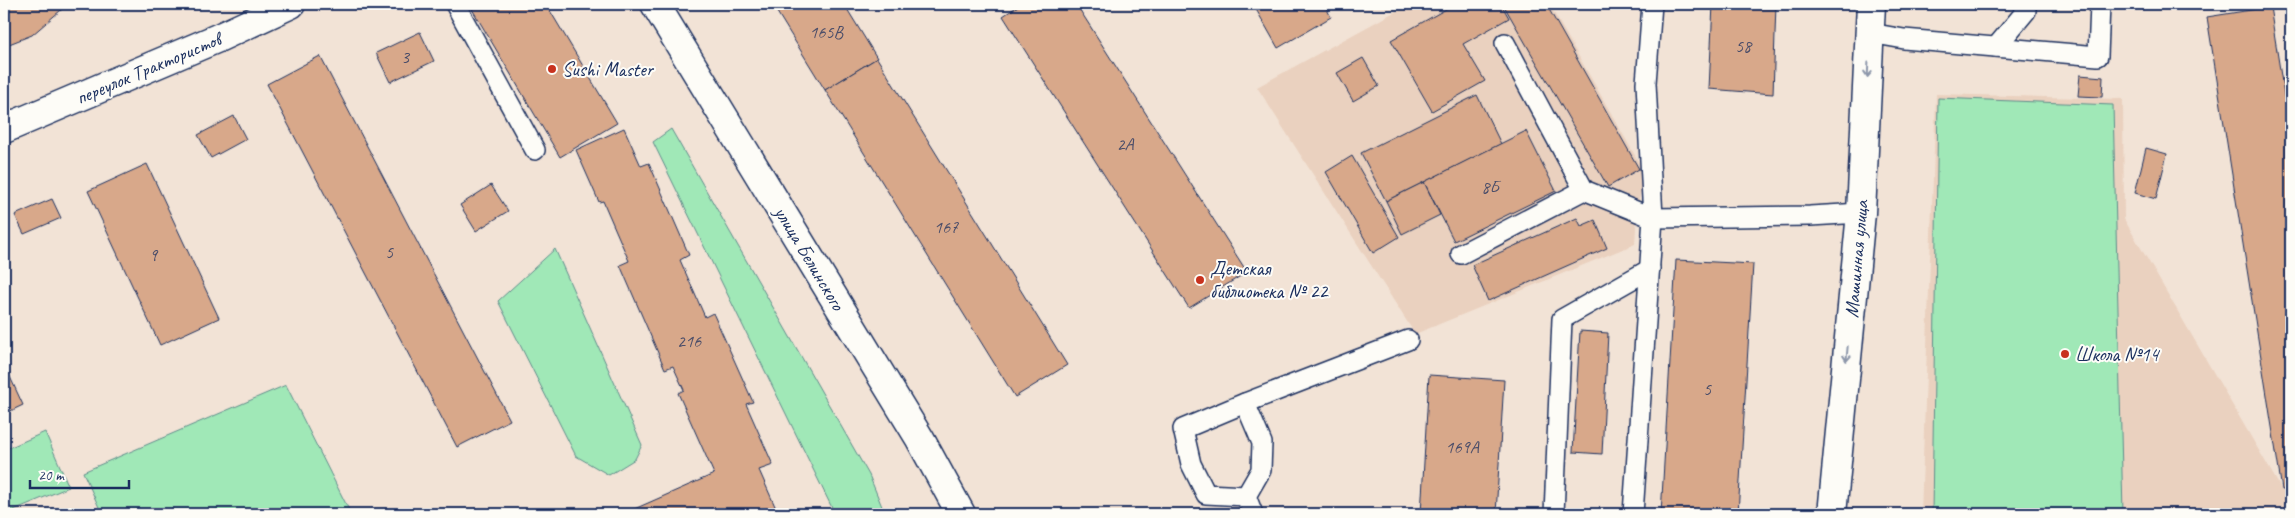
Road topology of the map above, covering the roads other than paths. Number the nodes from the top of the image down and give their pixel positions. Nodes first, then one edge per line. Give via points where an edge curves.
1 (292, 4) edge
2 (454, 4) edge
3 (655, 4) edge
4 (1652, 4) edge
5 (1871, 4) edge
6 (2026, 4) edge
7 (2100, 4) edge
8 (1870, 33) junction
9 (1505, 43) dead end
10 (1996, 47) junction
11 (4, 129) edge
12 (535, 150) dead end
13 (1584, 190) junction
14 (1861, 213) junction
15 (1653, 218) junction
16 (1461, 254) dead end
17 (1650, 268) junction
18 (1408, 340) dead end
19 (1245, 403) junction
20 (1246, 496) junction
21 (961, 514) edge
22 (1253, 514) edge
23 (1554, 514) edge
24 (1633, 514) edge
25 (1832, 514) edge

1 - 11 street, переулок Трактористов
2 - 12 lane
3 - 21 street, улица Белинского via 920,439
4 - 15 lane via 1646,83
5 - 8 street, Машинная улица
6 - 10 lane via 2026,11
7 - 10 lane via 2098,56
8 - 10 lane
8 -> 14 street, Машинная улица
9 - 13 lane
13 - 15 lane
13 - 16 lane
14 - 15 lane
14 -> 25 street, Машинная улица
15 - 17 lane
17 - 23 lane via 1562,319
17 - 24 lane
18 - 19 lane
19 - 20 lane via 1262,442 1261,470
19 - 20 lane via 1183,429 1191,464 1206,494
20 - 22 lane

